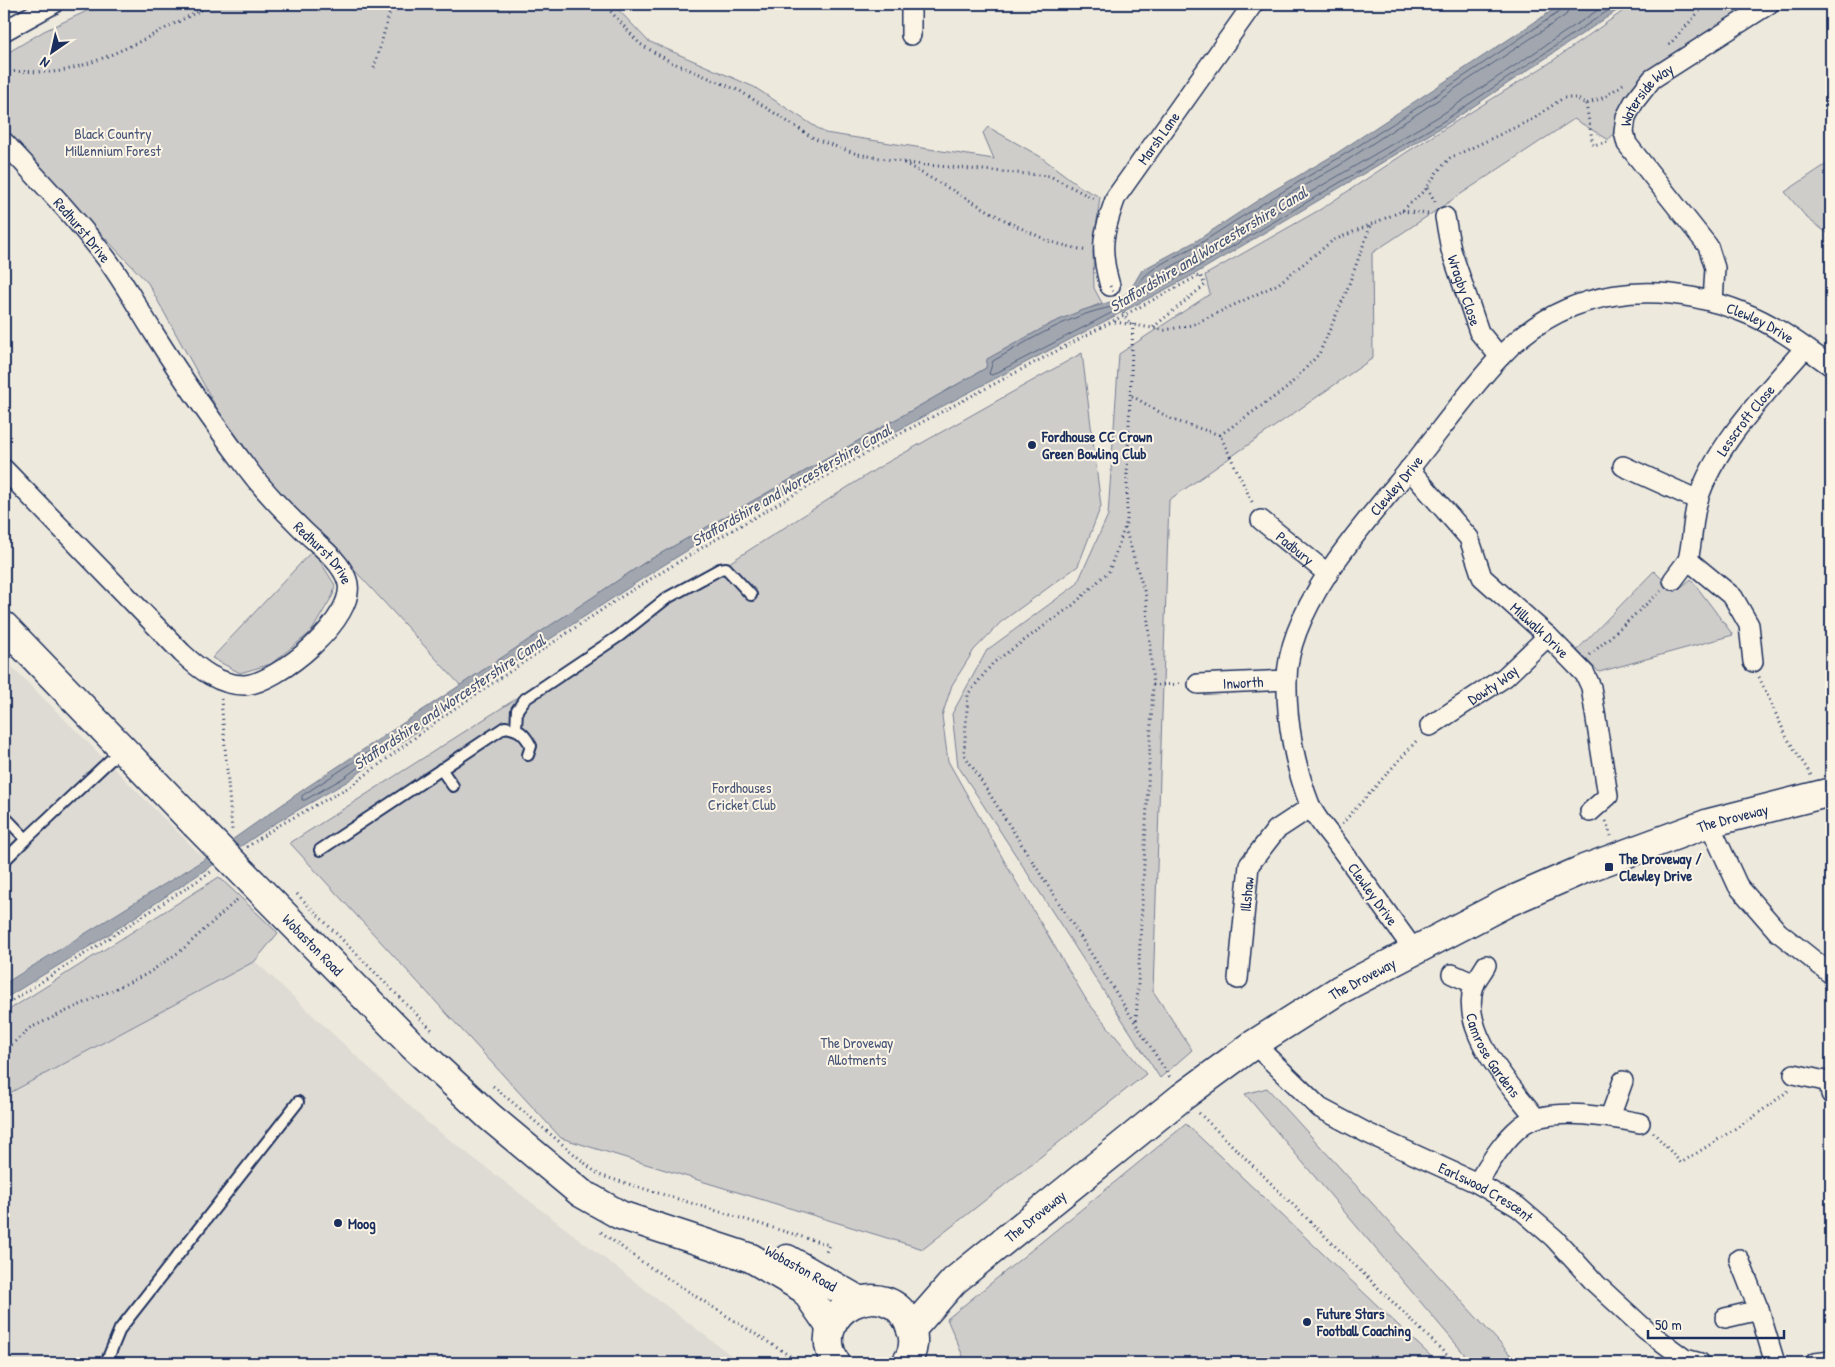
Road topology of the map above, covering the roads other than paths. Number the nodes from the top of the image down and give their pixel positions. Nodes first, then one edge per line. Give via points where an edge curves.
1 (53, 4) edge
2 (911, 4) edge
3 (1252, 4) edge
4 (1769, 4) edge
5 (4, 31) edge
6 (911, 34) dead end
7 (4, 142) edge
8 (1445, 217) dead end
9 (1110, 286) road end
10 (1713, 302) junction
11 (1805, 348) junction
12 (1500, 357) junction
13 (1831, 366) edge
14 (1623, 466) dead end
15 (4, 469) edge
16 (1409, 469) junction
17 (1698, 500) junction
18 (1261, 520) road end
19 (1688, 560) junction
20 (1328, 574) junction
21 (1673, 580) road end
22 (751, 595) dead end
23 (4, 626) edge
24 (1548, 636) junction
25 (1753, 662) road end
26 (1286, 680) junction
27 (1198, 684) road end
28 (1430, 726) road end
29 (516, 728) junction
30 (122, 749) junction
31 (528, 755) dead end
32 (441, 769) junction
33 (452, 786) dead end
34 (1828, 793) edge
35 (1311, 807) junction
36 (1595, 808) road end
37 (4, 816) edge
38 (1709, 823) junction
39 (26, 839) junction
40 (320, 850) dead end
41 (4, 861) edge
42 (1413, 949) junction
43 (1486, 965) dead end
44 (1452, 974) dead end
45 (1831, 974) edge
46 (1238, 980) dead end
47 (1474, 984) junction
48 (1254, 1044) junction
49 (1802, 1075) road end
50 (1623, 1081) dead end
51 (1830, 1085) edge
52 (298, 1102) dead end
53 (1535, 1117) junction
54 (1610, 1117) junction
55 (1640, 1123) road end
56 (1478, 1183) junction
57 (651, 1227) junction
58 (1738, 1259) dead end
59 (954, 1281) junction
60 (860, 1300) junction
61 (895, 1307) junction
62 (1759, 1310) junction
63 (1725, 1318) dead end
64 (912, 1330) junction
65 (829, 1351) edge
66 (1831, 1361) edge
67 (909, 1362) edge
68 (1689, 1362) edge
69 (106, 1363) edge
70 (1774, 1363) edge
71 (1816, 1363) edge

1 - 5 street
2 - 6 street
3 - 9 street, Marsh Lane via 1116,197 1104,232 1103,255
4 - 10 street, Waterside Way via 1652,79 1626,117 1624,132 1627,144 1708,246 1715,268
7 - 15 street, Redhurst Drive via 60,201 107,260 186,384 247,468 269,496 340,566 349,594 338,619 292,662 260,682 244,685 224,681 199,670
8 - 12 street, Wragby Close via 1451,250 1479,332
10 - 11 street, Clewley Drive via 1747,314
10 - 12 street, Clewley Drive via 1664,292 1630,293 1581,302 1537,326
11 - 13 street, Clewley Drive
11 - 17 street, Lesscroft Close via 1745,419 1711,468
12 - 16 street, Clewley Drive
14 - 17 street
16 - 20 street, Clewley Drive via 1368,518
16 - 24 street, Millwalk Drive via 1469,538 1482,577
17 - 19 street, Lesscroft Close
18 - 20 street, Padbury
19 - 21 street
19 - 25 street via 1734,597 1749,625
20 - 26 street, Clewley Drive via 1303,615 1290,648
22 - 29 lane via 726,568 674,594 619,636 525,699 517,710
23 - 30 street, Wobaston Road
24 - 28 street, Dowty Way via 1505,677
24 - 36 street, Millwalk Drive via 1585,674 1591,687 1608,796
26 - 27 street, Inworth
26 - 35 street, Clewley Drive via 1293,748
29 - 31 lane via 524,733 530,746
29 - 32 lane via 505,727
30 - 39 lane
30 - 57 street, Wobaston Road, bridge via 413,1046 530,1152 581,1193 620,1215
32 - 33 lane
32 - 40 lane
34 - 38 street, The Droveway
35 - 42 street, Clewley Drive
35 - 46 street, Illshaw via 1276,830 1249,865
37 - 39 lane
38 - 42 street, The Droveway via 1618,856 1506,903
38 - 45 street via 1738,886 1778,932
39 - 41 lane
42 - 48 street, The Droveway via 1339,990
43 - 47 street, Camrose Gardens
44 - 47 street
47 - 53 street, Camrose Gardens via 1471,1005 1489,1058
48 - 56 street, Earlswood Crescent via 1320,1108
48 - 59 street, The Droveway via 1182,1097
49 - 51 street
50 - 54 street
52 - 69 lane via 120,1329
53 - 54 street via 1584,1114
53 - 56 street via 1520,1127 1498,1150
54 - 55 street
56 - 68 street, Earlswood Crescent via 1518,1208 1554,1238 1603,1291 1646,1330
57 - 60 street, Wobaston Road via 761,1245
57 - 65 street, Wobaston Road via 752,1258 804,1289
58 - 62 street via 1750,1281
59 - 61 street, The Droveway
59 - 64 street, The Droveway
60 - 61 street via 879,1300
60 - 65 street via 841,1312
61 - 64 street via 908,1320
62 - 63 street
62 - 70 street
64 - 67 street
66 - 71 street

